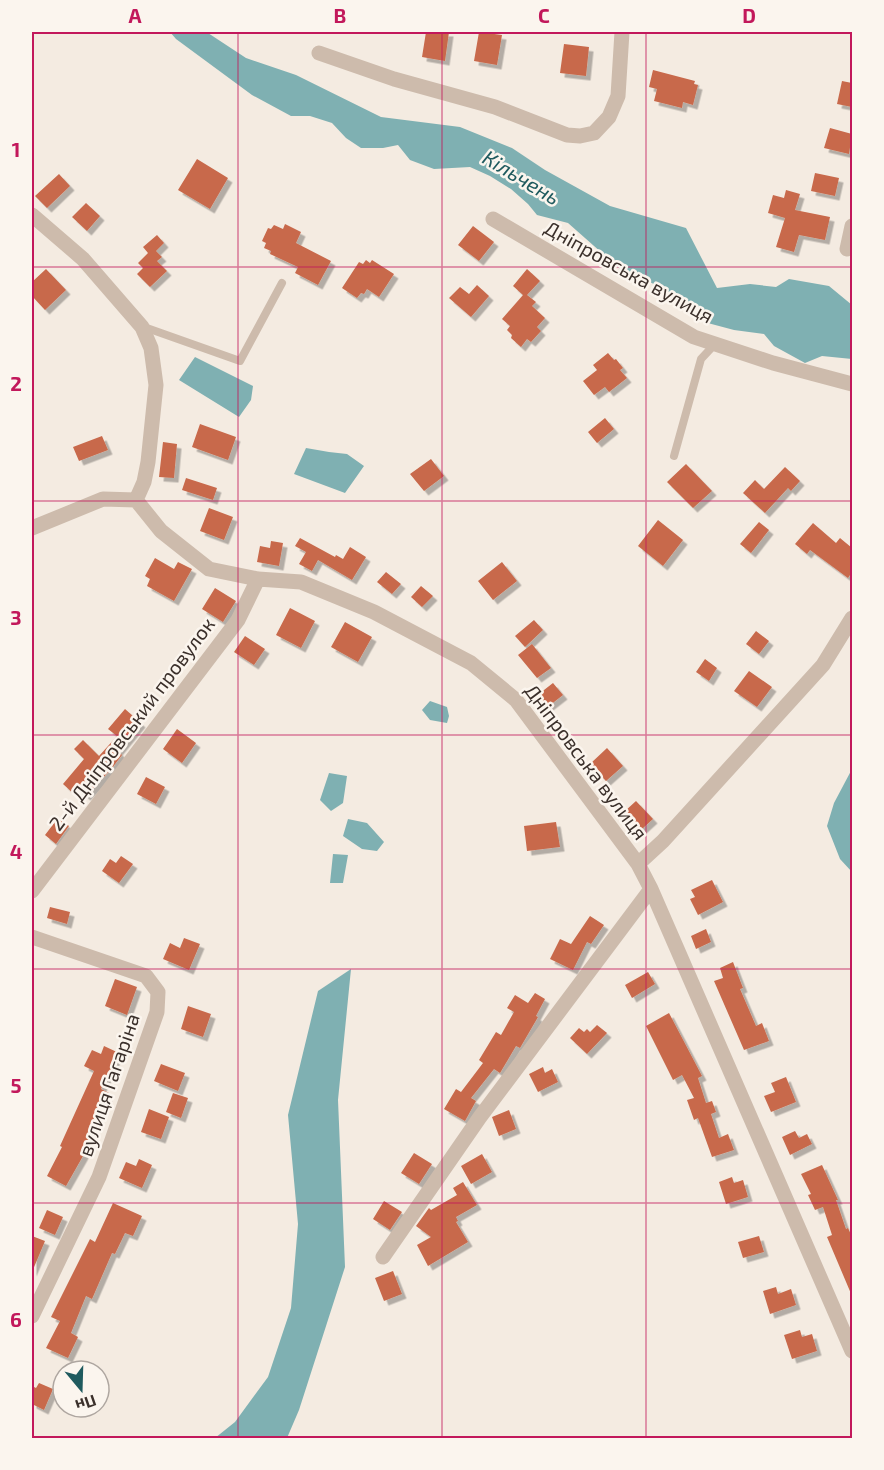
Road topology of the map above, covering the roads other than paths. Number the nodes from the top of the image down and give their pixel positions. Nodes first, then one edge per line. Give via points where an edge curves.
1 (622, 32) edge
2 (319, 53) dead end
3 (32, 215) edge
4 (493, 219) dead end
5 (852, 226) edge
6 (847, 249) dead end
7 (282, 283) dead end
8 (142, 327) junction
9 (716, 343) junction
10 (852, 384) edge
11 (674, 456) dead end
12 (136, 500) junction
13 (32, 528) edge
14 (258, 579) junction
15 (852, 618) edge
16 (638, 864) junction
17 (651, 889) junction
18 (32, 891) edge
19 (32, 937) edge
20 (383, 1257) dead end
21 (32, 1316) edge
22 (852, 1351) edge

1 - 2 street via 618,96 609,117 594,133 580,136
3 - 8 street via 83,259
4 - 9 street, Дніпровська вулиця via 694,337
5 - 6 street
7 - 8 lane via 240,361
8 - 12 street via 151,348 156,385 148,462
9 - 10 street, Дніпровська вулиця
9 - 11 lane via 701,359
12 - 13 street via 103,499
12 - 14 street, Дніпровська вулиця via 161,531 209,569
14 - 16 street, Дніпровська вулиця via 301,582 374,612 471,663 516,700
14 - 18 street, 2-й Дніпровський провулок via 238,620
15 - 16 street, Дніпровська вулиця via 823,664
16 - 17 street, Дніпровська вулиця
17 - 20 street via 480,1117
17 - 22 street, Дніпровська вулиця
19 - 21 street, вулиця Гагаріна via 146,976 158,992 157,1012 99,1177

